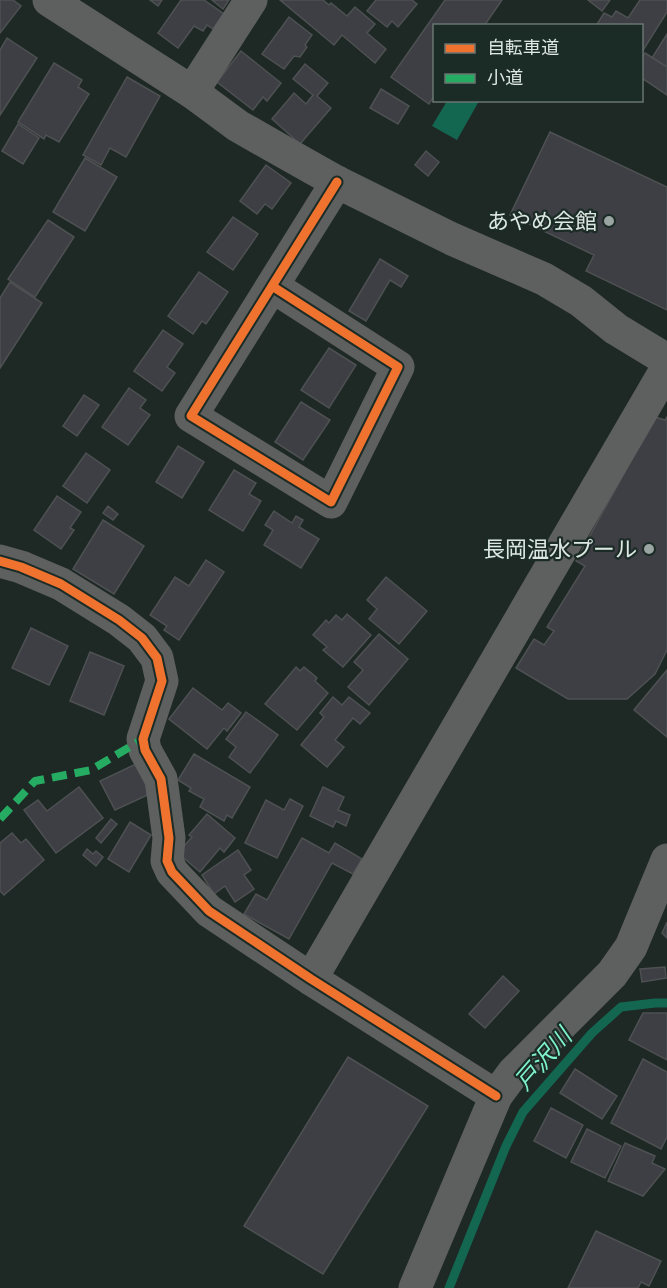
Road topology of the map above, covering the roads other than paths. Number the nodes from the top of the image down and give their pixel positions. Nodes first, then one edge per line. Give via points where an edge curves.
1 (50, 0) edge
2 (251, 0) edge
3 (192, 92) junction
4 (337, 182) junction
5 (272, 286) junction
6 (667, 360) edge
7 (667, 368) edge
8 (0, 561) edge
9 (667, 860) edge
10 (311, 979) junction
11 (496, 1096) junction
12 (415, 1288) edge

1 - 3 street
2 - 3 street
3 - 4 street via 238,126
4 - 5 street
4 - 6 street via 544,279
5 - 5 street via 191,416 331,502 398,367
7 - 10 street
8 - 10 street via 61,584 119,620 142,638 158,658 162,681 143,739 161,779 169,838 167,861 172,872 209,911
9 - 11 street via 631,947 612,974 513,1073
10 - 11 street
11 - 12 street

